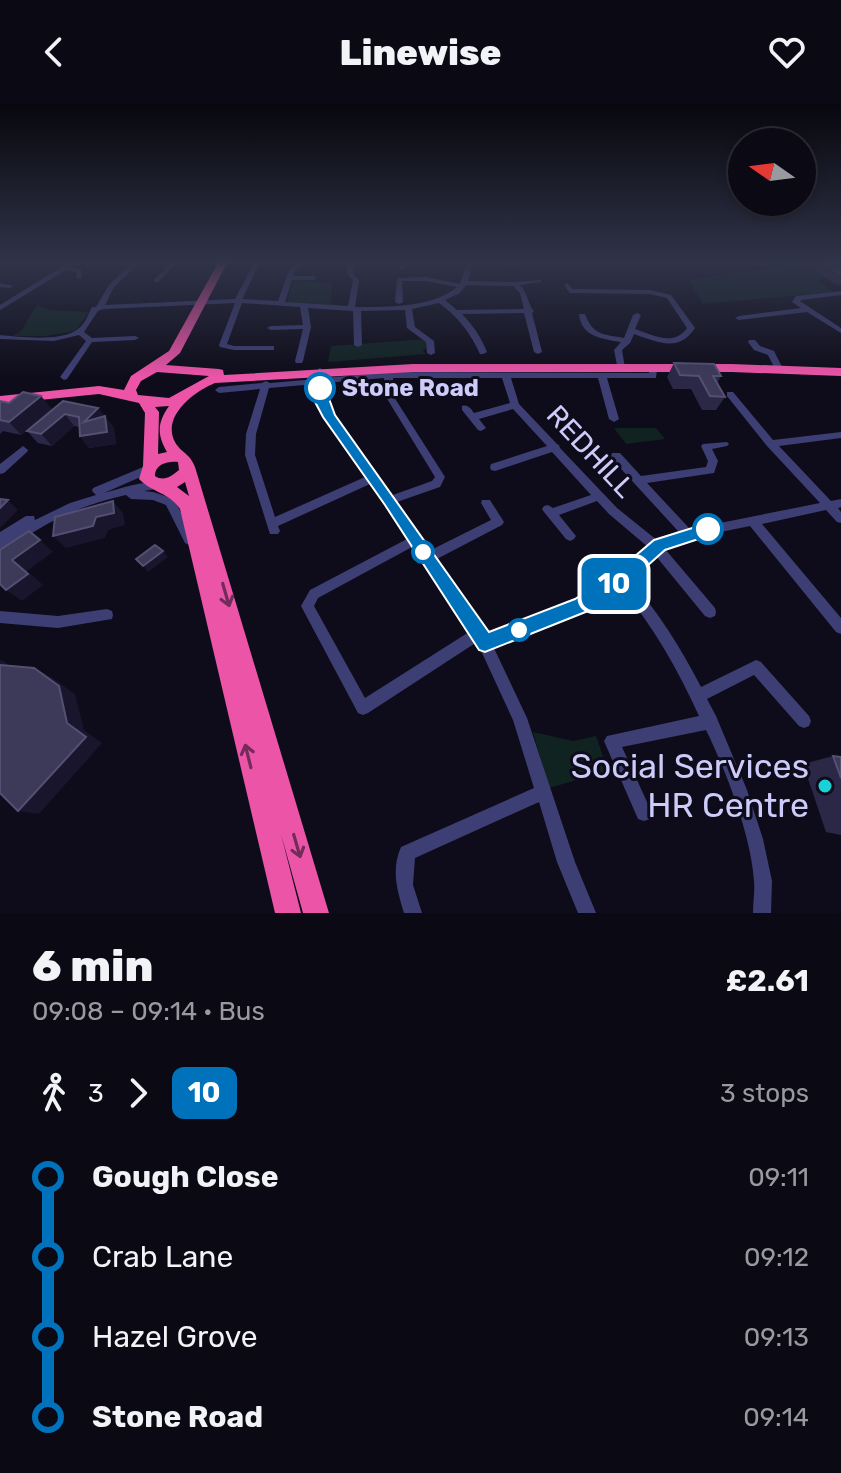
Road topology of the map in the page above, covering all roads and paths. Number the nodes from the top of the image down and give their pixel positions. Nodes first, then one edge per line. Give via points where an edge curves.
1 (11, 301) edge
2 (102, 301) edge
3 (201, 301) junction
4 (238, 301) junction
5 (282, 301) edge
6 (355, 301) edge
7 (403, 301) edge
8 (433, 301) edge
9 (441, 301) edge
10 (526, 301) edge
11 (672, 301) edge
12 (797, 301) edge
13 (281, 304) junction
14 (404, 304) junction
15 (98, 307) junction
16 (304, 307) junction
17 (0, 308) edge
18 (354, 309) junction
19 (806, 310) junction
20 (530, 311) junction
21 (457, 312) junction
22 (637, 315) dead end
23 (582, 316) dead end
24 (739, 318) dead end
25 (307, 327) junction
26 (271, 328) dead end
27 (633, 331) junction
28 (841, 331) edge
29 (79, 332) junction
30 (0, 337) edge
31 (135, 338) dead end
32 (90, 340) junction
33 (627, 341) junction
34 (752, 342) dead end
35 (358, 345) dead end
36 (268, 347) dead end
37 (483, 352) dead end
38 (538, 352) dead end
39 (174, 353) junction
40 (431, 353) dead end
41 (299, 361) dead end
42 (620, 366) junction
43 (698, 367) junction
44 (653, 369) junction
45 (779, 369) junction
46 (181, 370) junction
47 (510, 370) junction
48 (841, 372) edge
49 (143, 374) junction
50 (388, 375) junction
51 (320, 376) junction
52 (602, 376) junction
53 (64, 377) dead end
54 (266, 384) junction
55 (219, 390) dead end
56 (0, 393) edge
57 (186, 394) junction
58 (730, 394) dead end
59 (0, 400) edge
60 (139, 400) junction
61 (515, 405) junction
62 (465, 408) dead end
63 (473, 417) junction
64 (614, 419) dead end
65 (481, 428) dead end
66 (841, 435) edge
67 (724, 444) dead end
68 (770, 444) junction
69 (556, 447) junction
70 (23, 450) dead end
71 (616, 456) dead end
72 (184, 462) junction
73 (495, 467) dead end
74 (0, 470) edge
75 (154, 476) junction
76 (374, 477) junction
77 (637, 481) junction
78 (600, 496) junction
79 (390, 500) junction
80 (486, 503) dead end
81 (841, 503) edge
82 (80, 504) junction
83 (828, 505) junction
84 (841, 519) edge
85 (752, 520) junction
86 (687, 534) junction
87 (570, 536) dead end
88 (0, 538) edge
89 (415, 540) junction
90 (656, 547) junction
91 (0, 549) edge
92 (427, 558) junction
93 (202, 570) junction
94 (621, 579) junction
95 (710, 612) dead end
96 (107, 615) dead end
97 (0, 617) edge
98 (841, 628) edge
99 (482, 638) junction
100 (699, 695) junction
101 (711, 721) junction
102 (804, 721) dead end
103 (543, 792) junction
104 (644, 813) dead end
105 (280, 881) junction
106 (764, 912) edge
107 (280, 913) edge
108 (288, 913) edge
109 (316, 913) edge
110 (413, 913) edge
111 (587, 913) edge

1 - 17 street
2 - 15 street
3 - 4 street
3 - 15 street
3 - 39 highway
4 - 13 street
4 - 36 street via 223,345
5 - 13 street
6 - 18 street
7 - 14 street
8 - 14 street
9 - 21 street
10 - 20 street
11 - 27 street via 691,328 688,335 662,341
12 - 19 street
13 - 16 street
14 - 18 street
14 - 40 street via 411,328 430,341
15 - 29 street
16 - 18 street
16 - 25 street
18 - 35 street
19 - 24 street
19 - 28 street
20 - 21 street
20 - 38 street
21 - 37 street
22 - 27 street
23 - 33 street via 591,333
25 - 26 street
25 - 41 street
27 - 33 street
29 - 30 street via 37,339
29 - 32 street
31 - 32 street
32 - 53 street
33 - 42 street via 618,350
34 - 45 street via 771,353
39 - 46 highway
39 - 49 highway
42 - 43 highway
42 - 44 highway
42 - 47 highway
43 - 44 highway
43 - 45 highway
44 - 52 street via 653,376
45 - 48 highway
46 - 47 highway via 224,373 446,360
46 - 49 highway
46 - 57 highway via 193,379
47 - 50 street
47 - 51 highway
47 - 52 street
47 - 61 street, REDHILL
49 - 56 highway via 99,384
49 - 60 highway via 131,387
50 - 51 street
50 - 79 street via 390,397 440,477 436,484
51 - 54 street
51 - 57 highway via 213,379
51 - 76 street via 323,407
52 - 64 street
54 - 55 street
54 - 76 street via 250,447 273,528
57 - 60 highway via 160,404
57 - 72 highway via 167,421 164,437
58 - 68 street
59 - 60 highway via 106,390
60 - 75 highway via 152,412
61 - 63 street
61 - 69 street, REDHILL
62 - 63 street
63 - 65 street
66 - 68 street
67 - 77 street via 706,446 713,461 710,470
68 - 83 street
69 - 73 street
69 - 78 street, REDHILL
70 - 74 street
71 - 77 street
72 - 75 highway via 164,457
72 - 75 highway via 181,478
72 -> 109 highway
75 - 82 street
75 - 88 street via 37,515
75 - 93 highway via 188,508
76 - 79 street
77 - 86 street
78 - 87 street via 549,511
78 - 90 street, REDHILL
79 - 89 street
80 - 92 street via 498,522
81 - 83 street
82 - 91 street via 29,528
82 - 93 street via 121,495 165,500 174,506
83 - 84 street
83 - 85 street
85 - 86 street
85 - 98 street
86 - 90 street
89 - 92 street
89 - 99 street via 314,594 307,606 363,708
90 - 94 street
90 - 95 street, REDHILL
92 - 99 street
105 -> 93 highway
94 - 99 street via 582,605
94 - 100 street via 637,595
96 - 97 street via 58,622
99 - 103 street via 520,718
100 - 101 street
100 - 102 street via 756,667
101 - 104 street via 612,741
101 - 106 street via 759,856
103 - 110 street via 407,853 404,885
103 - 111 street
105 - 107 highway
105 - 108 highway

